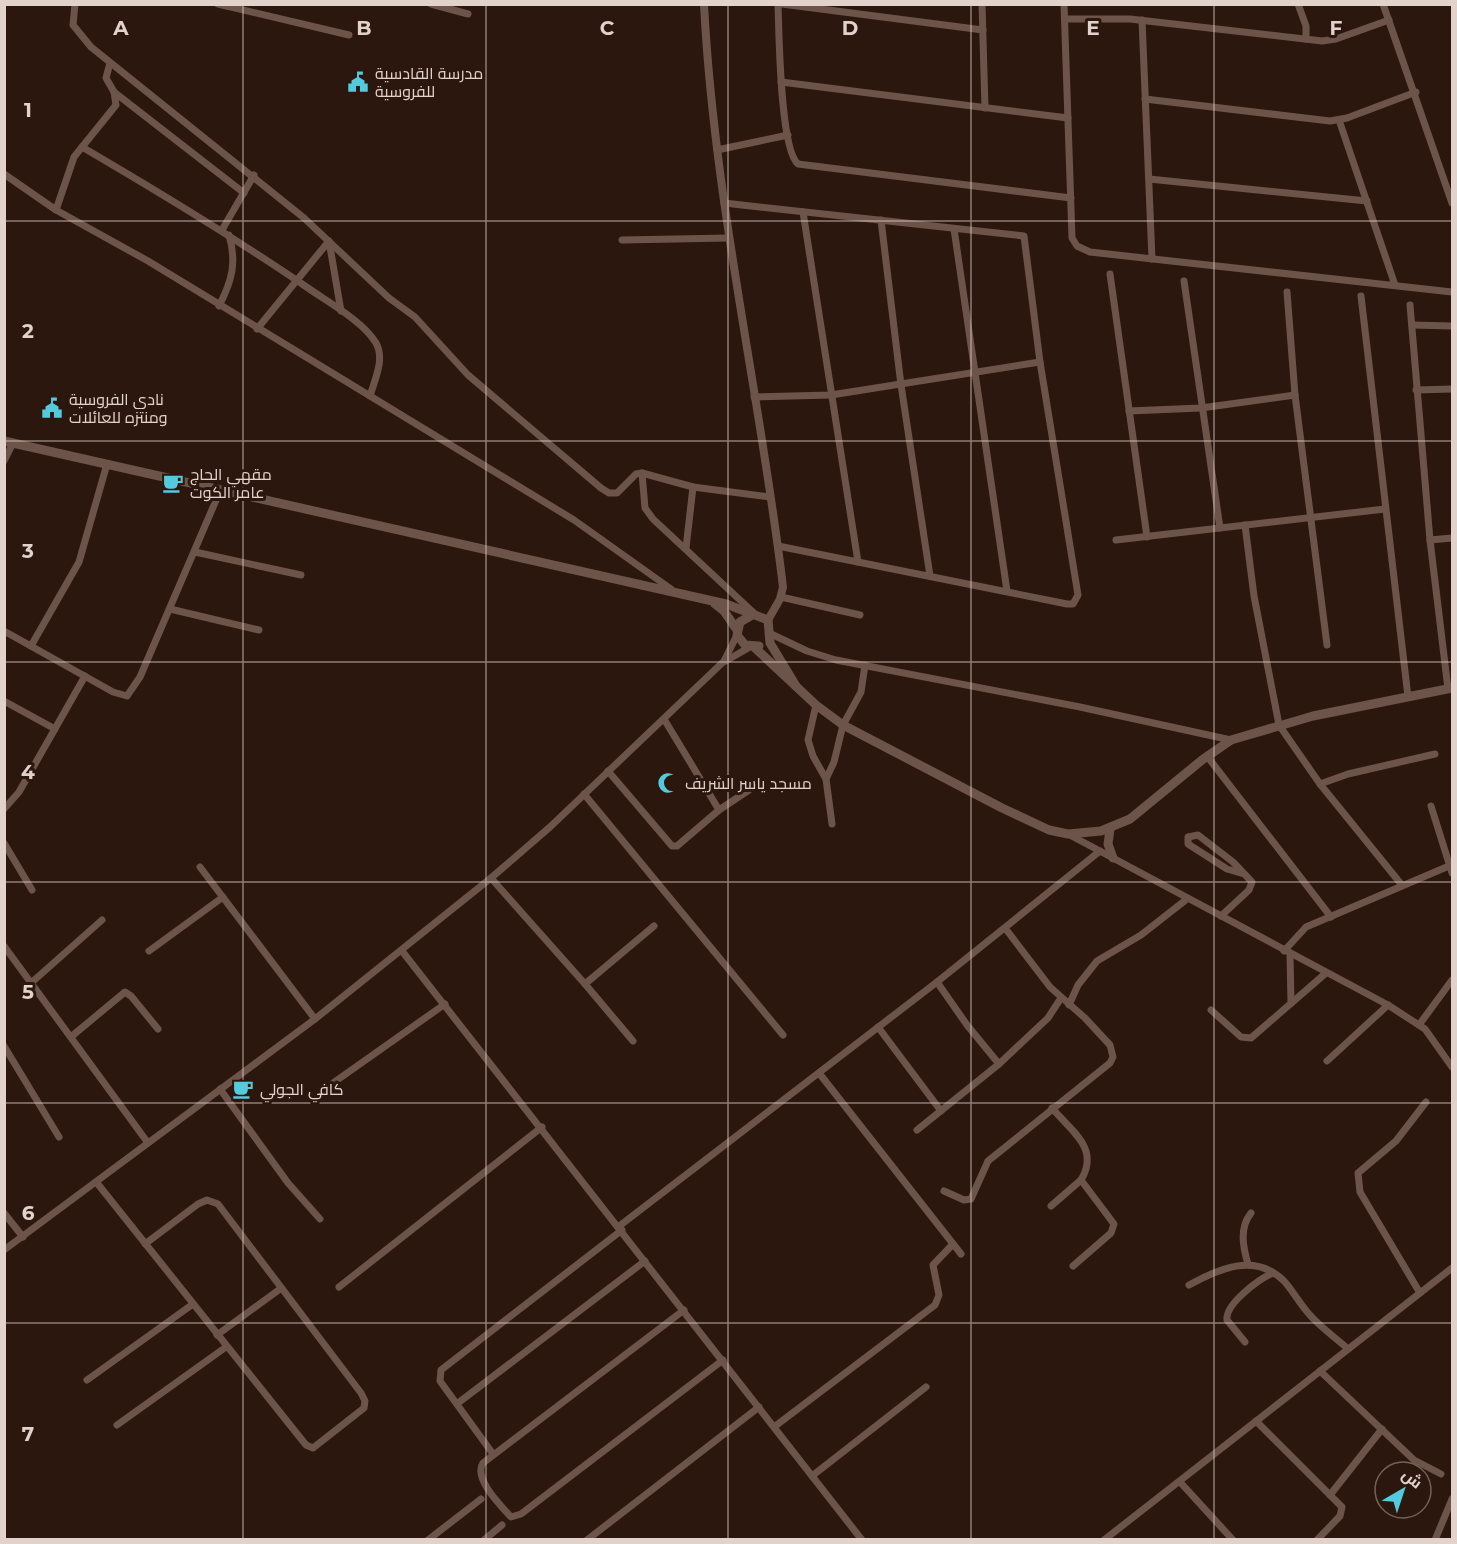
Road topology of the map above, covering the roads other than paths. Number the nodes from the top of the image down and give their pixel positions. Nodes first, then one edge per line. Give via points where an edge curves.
1 (75, 4) edge
2 (218, 4) edge
3 (431, 4) edge
4 (704, 4) edge
5 (780, 4) edge
6 (982, 4) edge
7 (1064, 4) edge
8 (1298, 4) edge
9 (1383, 4) edge
10 (468, 14) dead end
11 (1065, 19) junction
12 (1142, 20) junction
13 (1389, 20) junction
14 (983, 30) junction
15 (349, 35) dead end
16 (1306, 39) junction
17 (110, 63) junction
18 (781, 82) junction
19 (114, 92) junction
20 (1416, 92) junction
21 (1145, 99) junction
22 (985, 108) junction
23 (1068, 118) junction
24 (1339, 120) junction
25 (788, 135) junction
26 (82, 147) junction
27 (717, 150) junction
28 (4, 174) edge
29 (254, 175) junction
30 (1149, 179) junction
31 (244, 193) junction
32 (1071, 198) junction
33 (1367, 201) junction
34 (724, 203) junction
35 (1452, 203) edge
36 (56, 210) junction
37 (803, 212) junction
38 (882, 220) junction
39 (954, 229) junction
40 (222, 230) junction
41 (229, 235) junction
42 (729, 238) junction
43 (622, 240) dead end
44 (328, 241) junction
45 (1152, 259) junction
46 (1110, 274) dead end
47 (297, 280) junction
48 (1184, 281) dead end
49 (1395, 285) junction
50 (1287, 292) dead end
51 (1452, 292) edge
52 (1361, 296) dead end
53 (1410, 305) dead end
54 (219, 306) junction
55 (341, 310) junction
56 (1412, 325) junction
57 (1452, 326) edge
58 (257, 329) junction
59 (1040, 362) junction
60 (975, 373) junction
61 (901, 385) junction
62 (1452, 389) edge
63 (1416, 390) junction
64 (831, 395) junction
65 (1295, 395) junction
66 (370, 396) junction
67 (754, 398) junction
68 (1201, 408) junction
69 (1129, 411) junction
70 (9, 442) edge
71 (4, 460) edge
72 (107, 464) junction
73 (642, 473) junction
74 (693, 487) junction
75 (220, 491) junction
76 (770, 497) junction
77 (1385, 508) junction
78 (1310, 518) junction
79 (1245, 525) junction
80 (1220, 528) junction
81 (1147, 537) junction
82 (1452, 538) edge
83 (1116, 540) dead end
84 (1430, 540) junction
85 (778, 546) junction
86 (686, 548) junction
87 (195, 552) junction
88 (858, 562) junction
89 (301, 575) dead end
90 (930, 576) junction
91 (671, 590) junction
92 (1006, 591) junction
93 (781, 597) junction
94 (708, 599) junction
95 (170, 609) junction
96 (860, 615) dead end
97 (754, 616) junction
98 (768, 620) junction
99 (259, 630) dead end
100 (4, 631) edge
101 (737, 632) junction
102 (768, 635) junction
103 (1327, 645) dead end
104 (31, 646) junction
105 (752, 647) junction
106 (722, 663) junction
107 (866, 665) junction
108 (85, 676) junction
109 (796, 686) junction
110 (1450, 688) edge
111 (1408, 697) junction
112 (4, 701) edge
113 (816, 705) junction
114 (664, 719) junction
115 (843, 725) junction
116 (1279, 725) junction
117 (55, 729) junction
118 (1231, 740) junction
119 (1435, 754) dead end
120 (1208, 756) junction
121 (608, 771) junction
122 (826, 780) junction
123 (1320, 784) junction
124 (749, 790) dead end
125 (584, 794) junction
126 (1431, 806) dead end
127 (4, 809) edge
128 (719, 810) junction
129 (832, 824) dead end
130 (1110, 829) junction
131 (1068, 834) junction
132 (4, 843) edge
133 (1100, 851) junction
134 (1113, 858) junction
135 (200, 867) dead end
136 (1451, 870) edge
137 (1244, 874) junction
138 (491, 878) junction
139 (1401, 884) junction
140 (32, 890) dead end
141 (224, 897) junction
142 (1187, 899) junction
143 (1221, 916) junction
144 (1331, 917) junction
145 (102, 920) dead end
146 (654, 926) dead end
147 (1005, 928) junction
148 (4, 946) edge
149 (149, 951) dead end
150 (402, 951) junction
151 (1287, 952) junction
152 (1326, 973) junction
153 (1452, 980) edge
154 (937, 982) junction
155 (31, 983) junction
156 (585, 984) junction
157 (1061, 998) junction
158 (1291, 1003) junction
159 (445, 1004) junction
160 (1069, 1005) junction
161 (1388, 1005) junction
162 (1211, 1010) dead end
163 (315, 1019) junction
164 (1419, 1025) junction
165 (878, 1027) junction
166 (158, 1029) dead end
167 (783, 1035) dead end
168 (72, 1036) junction
169 (633, 1041) dead end
170 (4, 1046) edge
171 (1327, 1061) dead end
172 (999, 1064) junction
173 (1452, 1067) edge
174 (819, 1073) junction
175 (333, 1083) dead end
176 (220, 1089) junction
177 (1426, 1102) dead end
178 (1052, 1108) junction
179 (941, 1112) junction
180 (542, 1127) junction
181 (917, 1130) dead end
182 (59, 1137) dead end
183 (148, 1143) junction
184 (1081, 1180) junction
185 (97, 1183) junction
186 (944, 1191) dead end
187 (1052, 1206) dead end
188 (1251, 1212) dead end
189 (4, 1213) edge
190 (320, 1219) dead end
191 (620, 1228) junction
192 (23, 1237) junction
193 (145, 1244) junction
194 (953, 1244) junction
195 (4, 1251) edge
196 (962, 1254) dead end
197 (645, 1261) junction
198 (1248, 1264) junction
199 (1073, 1266) dead end
200 (1452, 1268) edge
201 (1273, 1273) junction
202 (1189, 1285) dead end
203 (339, 1287) dead end
204 (280, 1289) junction
205 (1420, 1293) junction
206 (193, 1304) junction
207 (684, 1310) junction
208 (217, 1335) junction
209 (1245, 1342) dead end
210 (226, 1347) junction
211 (1348, 1349) junction
212 (723, 1360) junction
213 (1320, 1371) junction
214 (87, 1380) dead end
215 (926, 1387) dead end
216 (458, 1404) junction
217 (759, 1407) junction
218 (1256, 1421) junction
219 (117, 1425) dead end
220 (774, 1427) junction
221 (1382, 1429) junction
222 (493, 1454) junction
223 (1441, 1473) dead end
224 (812, 1476) junction
225 (1180, 1482) junction
226 (1330, 1495) junction
227 (481, 1499) dead end
228 (1452, 1499) edge
229 (502, 1525) dead end
230 (428, 1539) edge
231 (484, 1539) edge
232 (587, 1539) edge
233 (862, 1539) edge
234 (1104, 1539) edge
235 (1233, 1539) edge
236 (1317, 1539) edge
237 (1436, 1539) edge

1 - 17 street via 71,19 75,30
2 - 15 street
3 - 10 street
4 - 27 street
5 - 14 street
5 - 18 street
6 - 14 street
7 - 11 street
8 - 16 street
9 - 13 street
11 - 12 street
11 - 23 street
12 - 16 street
12 - 21 street
13 - 16 street via 1336,39
13 - 20 street
14 - 22 street
17 - 19 street via 106,78
17 - 29 street
18 - 22 street
18 - 25 street
19 - 26 street via 116,105
19 - 31 street
20 - 24 street
20 - 35 street
21 - 24 street
21 - 30 street
22 - 23 street
23 - 32 street
24 - 33 street
25 - 27 street
25 - 32 street via 791,156 801,165
26 - 36 street via 74,157
26 - 40 street
27 - 34 street
28 - 36 street
29 - 31 street
29 - 44 street
30 - 33 street
30 - 45 street
31 - 40 street
32 - 45 street via 1072,238 1077,246 1090,252
33 - 49 street
34 - 37 street
34 - 42 street
36 - 54 street
37 - 38 street
37 - 64 street
38 - 39 street
38 - 61 street
39 - 59 street via 1024,236
39 - 60 street
40 - 41 street
41 - 47 street
41 - 54 street via 234,270
42 - 43 street
42 - 67 street
44 - 47 street
44 - 55 street
44 - 73 street via 415,317 468,375 593,482 609,493 617,493
45 - 49 street
46 - 69 street
47 - 55 street
47 - 58 street
48 - 68 street
49 - 51 street
50 - 65 street
52 - 77 street
53 - 56 street
54 - 58 street
55 - 66 street via 377,343 381,358
56 - 57 street
56 - 63 street
58 - 66 street
59 - 60 street
59 - 92 street via 1078,595 1073,604
60 - 61 street
60 - 92 street
61 - 64 street
61 - 90 street
62 - 63 street
63 - 84 street
64 - 67 street
64 - 88 street
65 - 68 street
65 - 78 street
66 - 91 street via 574,519
67 - 76 street
68 - 69 street
68 - 80 street
69 - 81 street
70 - 71 street
70 - 72 main road
72 - 75 main road
72 - 104 street via 79,562
73 - 74 street
73 - 86 street via 645,508
74 - 76 street
74 - 86 street
75 - 87 street
75 - 91 main road
76 - 85 street
77 - 78 street
77 - 111 street
78 - 79 street
78 - 103 street
79 - 80 street
79 - 116 street via 1254,596
80 - 81 street
81 - 83 street
82 - 84 street
84 - 110 street
85 - 88 street
85 - 93 street
86 - 97 street
87 - 89 street
87 - 95 street
88 - 90 street
90 - 92 street
91 - 94 main road
93 - 96 street
93 - 98 street
94 - 97 main road
94 - 101 main road via 724,611
95 - 99 street
95 - 108 street via 129,695 120,695
97 - 98 main road
97 - 101 main road via 743,618
98 - 102 main road
100 - 104 street
101 - 105 main road via 742,642
101 - 106 street
102 - 105 main road via 762,644
102 - 107 street via 815,654
102 - 109 main road
104 - 108 street
105 - 106 street
105 - 109 main road
106 - 114 street
107 - 115 street via 861,692
107 - 118 street
108 - 117 street
109 - 113 main road
110 - 111 main road
111 - 116 main road
112 - 117 street
113 - 115 main road
113 - 122 street via 808,740
114 - 121 street
114 - 128 street
115 - 122 street
115 - 131 main road via 1017,815
116 - 118 main road
116 - 123 street
117 - 127 street via 19,792
118 - 120 main road
119 - 123 street
120 - 130 main road via 1138,813
120 - 144 street
121 - 125 street
121 - 128 street via 672,846 677,846
122 - 129 street
123 - 139 street
124 - 128 street
125 - 138 street
125 - 167 street
126 - 136 street
130 - 131 main road
130 - 134 main road via 1108,844
131 - 133 street
132 - 140 street
133 - 134 street
133 - 147 street
134 - 142 street
135 - 141 street
136 - 139 street
137 - 137 street via 1227,869 1198,851 1188,844 1188,837 1198,835
137 - 143 street via 1252,886
138 - 150 street
138 - 156 street
139 - 144 street
141 - 149 street
141 - 163 street
142 - 143 street
142 - 160 street via 1141,935 1097,961 1078,985
143 - 151 street
144 - 151 street via 1306,927
145 - 155 street
146 - 156 street
147 - 154 street
147 - 157 street
148 - 155 street
150 - 159 street
150 - 163 street
151 - 152 street
151 - 158 street
152 - 158 street
152 - 161 street
153 - 164 street
154 - 165 street
154 - 172 street
155 - 168 street
156 - 169 street
157 - 160 street
157 - 172 street via 1048,1018
158 - 162 street via 1248,1039
159 - 175 street
159 - 180 street
160 - 178 street via 1110,1045 1113,1057
161 - 164 street
161 - 171 street
163 - 176 street
164 - 173 street
165 - 174 street
165 - 179 street
166 - 168 street via 125,992
168 - 183 street
170 - 182 street
172 - 179 street
174 - 191 street
174 - 194 street
176 - 183 street
176 - 190 street via 288,1183
177 - 205 street via 1396,1141 1363,1167 1358,1181 1360,1192
178 - 184 street via 1087,1149 1088,1164
178 - 186 street via 988,1161 971,1199
179 - 181 street
180 - 191 street
180 - 203 street
183 - 185 street
184 - 187 street
184 - 199 street via 1114,1228
185 - 192 street
185 - 193 street
188 - 198 street via 1243,1230
189 - 192 street
191 - 197 street
191 - 216 street via 445,1366 440,1381
192 - 195 street
193 - 204 street via 198,1204 214,1201
193 - 206 street
194 - 196 street
194 - 220 street via 933,1265 939,1295 935,1305
197 - 207 street
197 - 216 street
198 - 201 street
198 - 202 street via 1226,1267
200 - 205 street
201 - 209 street via 1256,1281 1228,1312 1227,1320
201 - 211 street via 1311,1317
204 - 208 street
204 - 210 street via 361,1393 365,1401 360,1412 313,1448 306,1445
205 - 211 street
206 - 208 street
206 - 214 street
207 - 212 street
207 - 222 street
208 - 210 street
210 - 219 street
211 - 213 street
212 - 217 street
212 - 222 street via 516,1517 505,1509 479,1474
213 - 218 street
213 - 221 street
215 - 224 street
216 - 222 street
217 - 220 street
217 - 232 street
218 - 225 street
218 - 226 street
220 - 224 street
221 - 223 street via 1414,1460
221 - 226 street
224 - 233 street
225 - 234 street
225 - 235 street
226 - 236 street via 1341,1504 1342,1513
227 - 230 street
228 - 237 street
229 - 231 street

